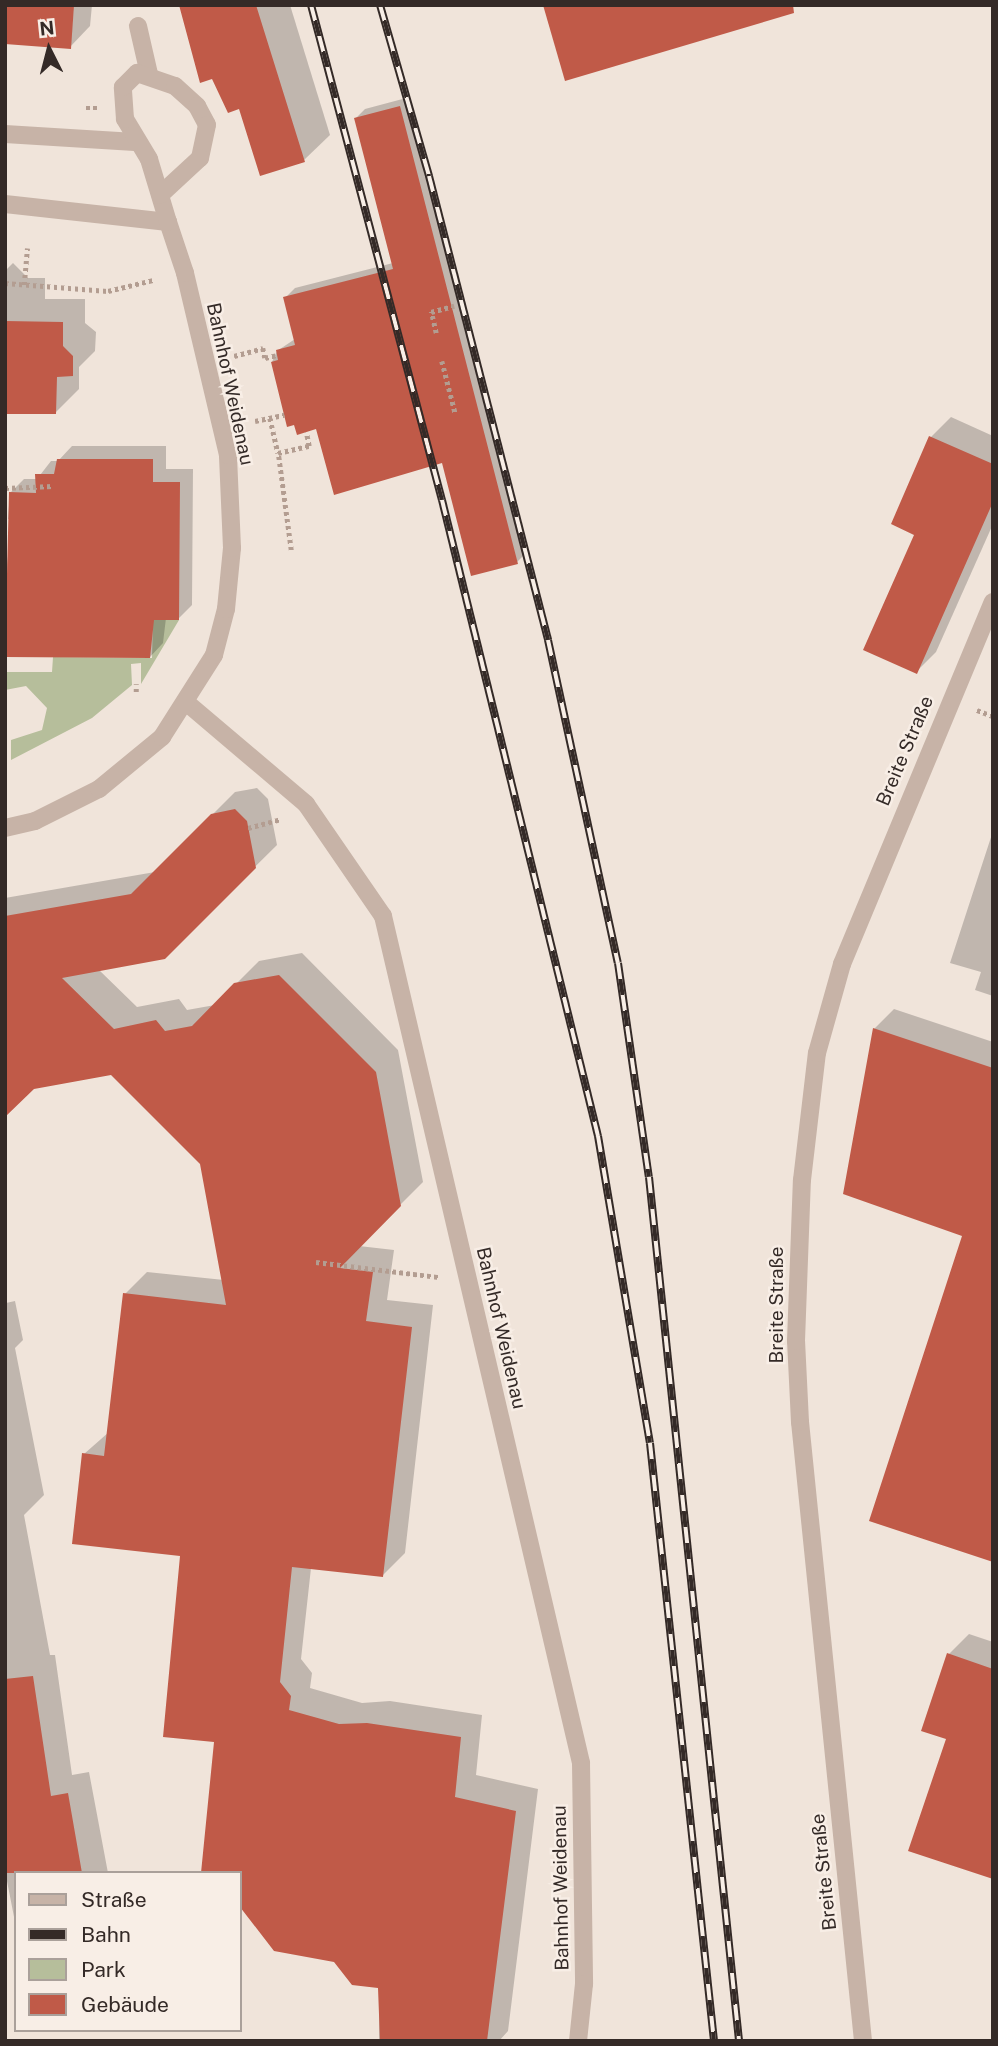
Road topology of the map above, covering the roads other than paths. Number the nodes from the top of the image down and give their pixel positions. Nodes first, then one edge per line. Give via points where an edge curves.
1 (138, 26) dead end
2 (149, 74) junction
3 (5, 134) edge
4 (135, 142) junction
5 (160, 195) junction
6 (5, 204) edge
7 (168, 222) junction
8 (993, 602) edge
9 (187, 703) junction
10 (5, 828) edge
11 (578, 2041) edge
12 (863, 2041) edge

1 - 2 street
2 - 4 street, Bahnhof Weidenau via 130,76 123,87 125,120
2 - 5 street via 186,95 207,125 200,158
3 - 4 street
4 - 5 street, Bahnhof Weidenau via 149,159
5 - 7 street, Bahnhof Weidenau
6 - 7 street
7 - 9 street, Bahnhof Weidenau via 185,273 225,442 232,548 226,609 214,655
8 - 12 street, Breite Straße via 842,964 817,1053 802,1180 796,1341 800,1422
9 - 10 street, Bahnhof Weidenau via 162,737 115,778 66,806
9 - 11 street, Bahnhof Weidenau via 306,804 383,916 581,1763 584,1984

